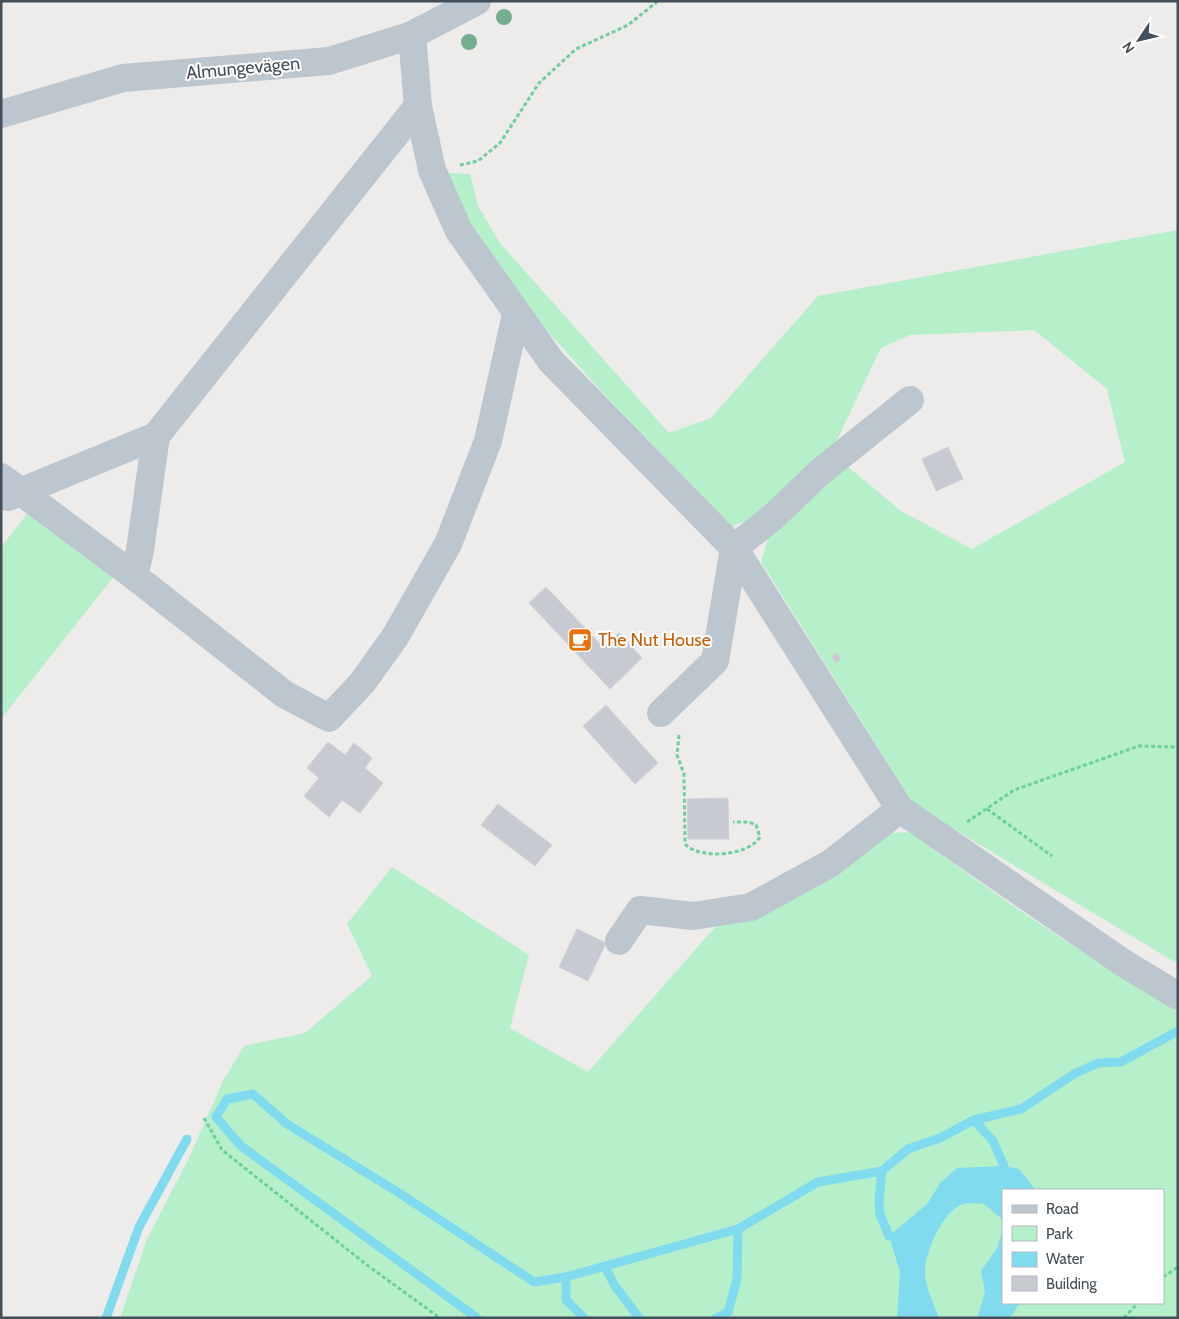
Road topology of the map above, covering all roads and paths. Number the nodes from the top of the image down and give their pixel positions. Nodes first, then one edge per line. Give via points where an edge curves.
1 (477, 1) edge
2 (658, 1) edge
3 (412, 35) junction
4 (418, 106) junction
5 (1, 114) edge
6 (432, 170) junction
7 (516, 314) junction
8 (910, 400) dead end
9 (156, 436) junction
10 (8, 490) edge
11 (734, 548) junction
12 (134, 576) junction
13 (661, 713) joint
14 (1178, 747) edge
15 (900, 809) junction
16 (987, 809) junction
17 (733, 822) dead end
18 (941, 838) junction
19 (1052, 856) dead end
20 (620, 941) dead end
21 (1178, 996) edge
22 (204, 1118) dead end
23 (1178, 1267) edge
24 (1164, 1276) edge
25 (1137, 1304) edge
26 (440, 1318) edge
27 (1124, 1318) edge

1 - 3 street, Almungevägen
2 - 6 path via 628,25 576,49 539,83 500,143 478,161
3 - 4 street
3 - 5 street, Almungevägen via 329,61 123,78
4 - 6 street
4 - 9 street
6 - 7 street via 459,231
7 - 11 street via 551,361
7 - 12 street via 488,441 448,544 395,636 362,683 330,718 284,694
8 - 11 street via 820,472 773,517
9 - 10 street
9 - 12 street
10 - 12 street
11 - 13 street via 715,661
11 - 15 street
13 - 17 path via 680,736 677,755 684,774 685,844 690,850 700,853 731,853 757,843 760,837 756,825
14 - 16 path via 1139,746 1014,790
15 - 18 street
15 - 20 street via 831,863 751,908 694,916 640,910
16 - 18 path
16 - 19 path
18 - 21 street via 1125,964
22 - 26 path via 222,1150 367,1265
23 - 24 path
25 - 27 path

